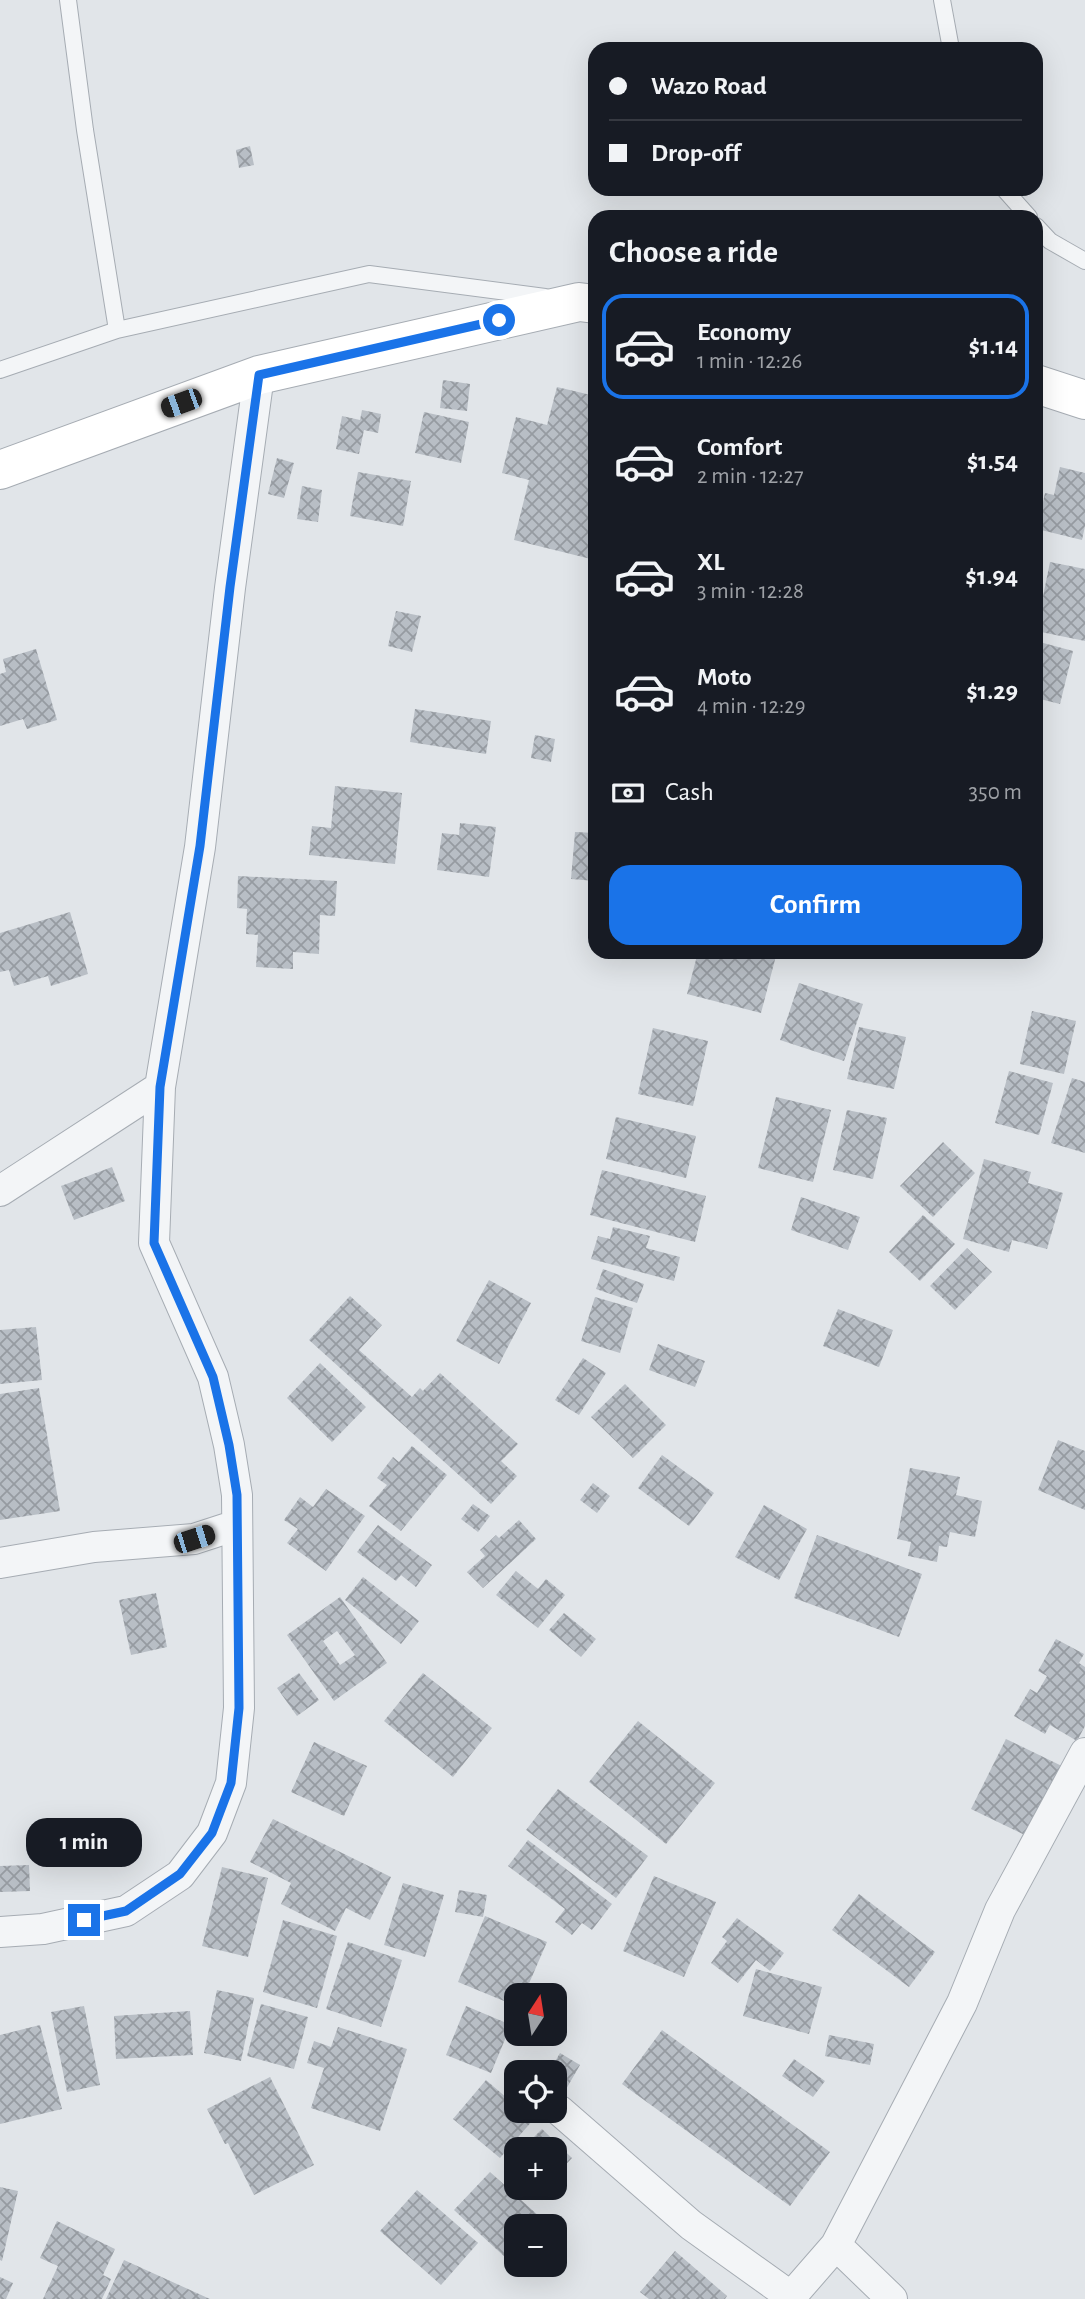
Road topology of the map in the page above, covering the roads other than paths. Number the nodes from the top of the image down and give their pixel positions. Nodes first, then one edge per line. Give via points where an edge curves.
1 (68, 0) edge
2 (943, 0) edge
3 (950, 42) edge
4 (1010, 196) edge
5 (1022, 210) edge
6 (1043, 234) edge
7 (1085, 261) edge
8 (587, 303) edge
9 (117, 330) junction
10 (0, 370) edge
11 (259, 375) junction
12 (1043, 386) edge
13 (1085, 400) edge
14 (0, 470) edge
15 (160, 1087) junction
16 (0, 1191) edge
17 (237, 1525) junction
18 (0, 1563) edge
19 (1085, 1753) edge
20 (0, 1931) edge
21 (567, 2117) edge
22 (836, 2245) junction
23 (790, 2298) edge
24 (892, 2299) edge

1 - 9 lane
2 - 3 lane
4 - 5 lane
6 - 7 lane
8 - 9 lane via 369,274
8 - 11 main road
9 - 10 lane
11 - 14 main road
11 - 15 street via 200,846
12 - 13 main road
15 - 16 street
15 - 17 street via 154,1243 213,1377 229,1445
17 - 18 street via 194,1539 94,1547
17 - 20 street via 239,1708 231,1783 212,1833 180,1874 126,1911 43,1929
19 - 22 street via 1000,1910 962,2003
21 - 23 street via 691,2225
22 - 23 street
22 - 24 street

